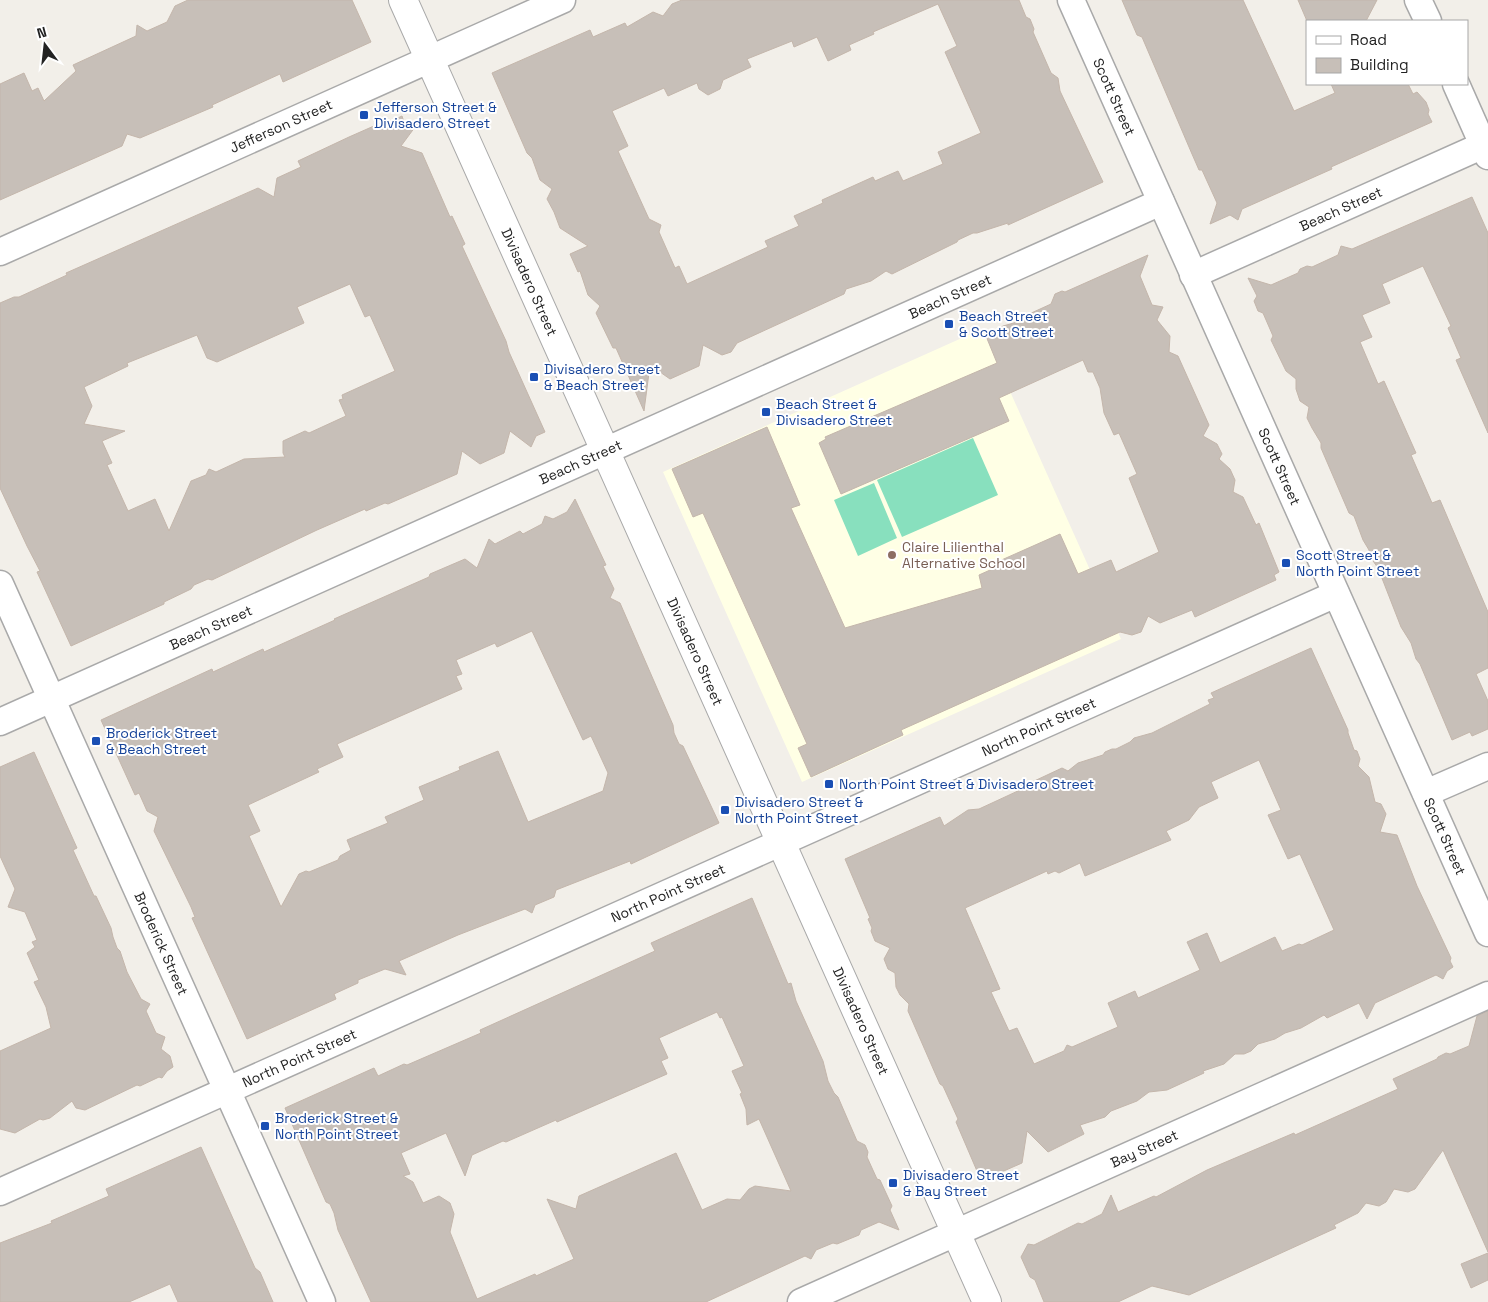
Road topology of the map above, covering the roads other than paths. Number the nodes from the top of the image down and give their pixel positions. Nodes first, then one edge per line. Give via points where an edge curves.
1 (403, 0) edge
2 (562, 0) edge
3 (1071, 0) edge
4 (1418, 0) edge
5 (1428, 20) edge
6 (429, 59) junction
7 (1456, 85) edge
8 (1486, 148) edge
9 (1161, 202) junction
10 (0, 252) edge
11 (1193, 275) junction
12 (605, 451) junction
13 (0, 584) edge
14 (1336, 594) junction
15 (51, 699) junction
16 (0, 722) edge
17 (1488, 766) edge
18 (1426, 793) junction
19 (781, 843) junction
20 (1488, 933) edge
21 (1488, 995) edge
22 (227, 1091) junction
23 (0, 1192) edge
24 (956, 1233) junction
25 (322, 1302) edge
26 (801, 1302) edge
27 (987, 1302) edge

1 - 6 street, Divisadero Street
2 - 6 street, Jefferson Street
3 - 9 street, Scott Street
4 - 5 street
6 - 10 street, Jefferson Street
6 - 12 street, Divisadero Street
7 - 8 street
8 - 11 street, Beach Street
9 - 11 street, Scott Street
9 - 12 street, Beach Street
11 - 14 street, Scott Street
12 - 15 street, Beach Street
12 - 19 street, Divisadero Street
13 - 15 street, Broderick Street
14 - 18 street, Scott Street
14 - 19 street, North Point Street
15 - 16 street, Beach Street
15 - 22 street, Broderick Street
17 - 18 street
18 - 20 street, Scott Street
19 - 22 street, North Point Street
19 - 24 street, Divisadero Street
21 - 24 street, Bay Street
22 - 23 street, North Point Street
22 - 25 street, Broderick Street
24 - 26 street, Bay Street
24 - 27 street, Divisadero Street

